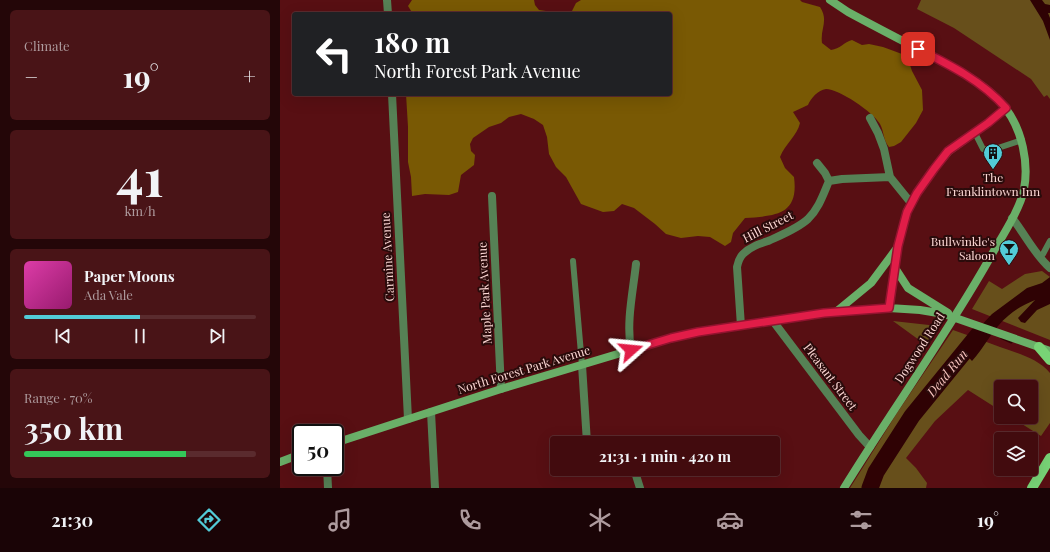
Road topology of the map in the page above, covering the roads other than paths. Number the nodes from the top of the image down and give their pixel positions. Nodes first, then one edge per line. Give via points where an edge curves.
1 (387, 0) edge
2 (830, 0) edge
3 (388, 12) edge
4 (392, 96) edge
5 (1006, 108) junction
6 (870, 118) dead end
7 (975, 133) junction
8 (1022, 140) junction
9 (817, 163) dead end
10 (890, 178) junction
11 (829, 181) junction
12 (492, 196) dead end
13 (911, 203) junction
14 (1012, 218) junction
15 (1050, 241) edge
16 (898, 246) junction
17 (1041, 255) junction
18 (573, 261) dead end
19 (636, 264) dead end
20 (895, 268) junction
21 (1050, 268) edge
22 (889, 308) junction
23 (837, 311) junction
24 (957, 318) junction
25 (773, 321) junction
26 (741, 326) junction
27 (1039, 347) junction
28 (1050, 347) edge
29 (631, 350) junction
30 (1050, 351) edge
31 (1050, 360) edge
32 (582, 365) junction
33 (501, 389) junction
34 (431, 412) junction
35 (408, 419) junction
36 (587, 436) edge
37 (344, 440) edge
38 (870, 447) junction
39 (1050, 453) edge
40 (292, 457) edge
41 (1048, 461) edge
42 (280, 462) edge
43 (327, 476) edge
44 (636, 476) edge
45 (328, 488) edge
46 (435, 488) edge
47 (640, 488) edge
48 (844, 488) edge
49 (1032, 488) edge

1 - 3 street
2 - 5 street, Dogwood Road via 968,76
4 - 35 street, Carmine Avenue
5 - 7 street
5 - 8 street, Dogwood Road
6 - 10 street via 884,149
7 - 8 lane via 983,149 992,150
7 - 13 street via 948,151
8 - 14 street, Dogwood Road via 1024,189
9 - 11 street
10 - 11 street
10 - 13 street
11 - 26 street, Hill Street via 820,203 807,220 779,236 752,247 738,261
12 - 33 street, Maple Park Avenue
13 - 16 street
14 - 17 street
14 - 38 street, Dogwood Road via 941,339
15 - 17 lane
16 - 20 street
16 - 23 street via 871,283
17 - 21 street
18 - 32 lane
19 - 29 street via 628,336
20 - 22 street
20 - 24 street via 908,288
22 - 23 street, North Forest Park Avenue
22 - 24 street, North Forest Park Avenue via 920,310
23 - 25 street, North Forest Park Avenue
24 - 27 street, North Forest Park Avenue
25 - 26 street, North Forest Park Avenue
25 - 38 street, Pleasant Street via 858,435
26 - 29 street, North Forest Park Avenue via 685,335
27 - 28 main road
27 - 30 street, North Forest Park Avenue
27 - 31 main road
29 - 32 street, North Forest Park Avenue
32 - 33 street, North Forest Park Avenue
32 - 36 street
33 - 34 street, North Forest Park Avenue
34 - 35 street, North Forest Park Avenue
34 - 46 street
35 - 37 street, North Forest Park Avenue
38 - 48 street, Dogwood Road
39 - 41 main road
40 - 42 street
41 - 49 main road
43 - 45 street
44 - 47 street

